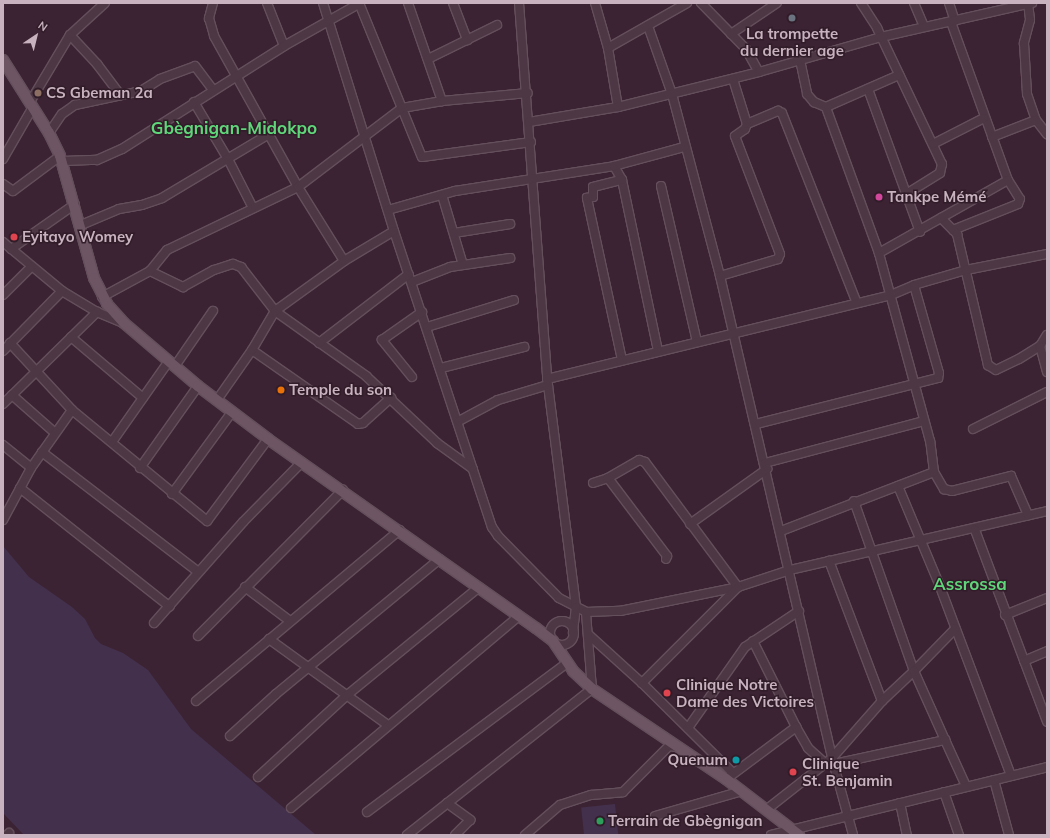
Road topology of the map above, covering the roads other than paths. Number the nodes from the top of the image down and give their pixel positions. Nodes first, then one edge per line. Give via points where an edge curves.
1 (106, 3) edge
2 (213, 3) edge
3 (267, 3) edge
4 (323, 3) edge
5 (359, 3) edge
6 (408, 3) edge
7 (453, 3) edge
8 (519, 3) edge
9 (594, 3) edge
10 (687, 3) edge
11 (701, 3) edge
12 (777, 3) edge
13 (861, 3) edge
14 (914, 3) edge
15 (949, 3) edge
16 (1029, 3) edge
17 (329, 20) junction
18 (953, 21) junction
19 (497, 26) dead end
20 (648, 26) junction
21 (924, 27) junction
22 (731, 34) junction
23 (70, 35) junction
24 (880, 37) junction
25 (467, 40) junction
26 (284, 46) junction
27 (608, 48) junction
28 (428, 59) junction
29 (3, 60) edge
30 (800, 60) junction
31 (759, 72) junction
32 (237, 75) junction
33 (899, 75) junction
34 (733, 79) junction
35 (213, 90) junction
36 (868, 90) junction
37 (528, 93) junction
38 (672, 94) junction
39 (120, 95) junction
40 (442, 101) junction
41 (194, 102) junction
42 (32, 105) junction
43 (618, 107) junction
44 (826, 107) junction
45 (402, 108) junction
46 (984, 118) junction
47 (1036, 120) junction
48 (529, 122) junction
49 (748, 124) junction
50 (49, 133) junction
51 (269, 134) junction
52 (1047, 134) edge
53 (364, 136) junction
54 (992, 137) junction
55 (531, 142) junction
56 (933, 144) junction
57 (684, 147) junction
58 (62, 158) junction
59 (3, 159) edge
60 (228, 159) junction
61 (614, 166) junction
62 (532, 180) junction
63 (622, 180) junction
64 (1008, 180) junction
65 (3, 184) edge
66 (661, 186) dead end
67 (298, 187) junction
68 (906, 194) junction
69 (442, 195) junction
70 (75, 204) junction
71 (253, 208) junction
72 (388, 210) junction
73 (941, 218) junction
74 (510, 224) dead end
75 (81, 225) junction
76 (953, 230) junction
77 (394, 231) junction
78 (920, 232) junction
79 (454, 233) junction
80 (3, 242) edge
81 (11, 250) junction
82 (879, 253) junction
83 (1047, 254) edge
84 (510, 258) dead end
85 (344, 261) junction
86 (463, 265) junction
87 (31, 267) junction
88 (966, 270) junction
89 (150, 271) junction
90 (720, 276) junction
91 (410, 278) junction
92 (914, 284) junction
93 (62, 291) junction
94 (3, 295) edge
95 (891, 295) junction
96 (102, 296) junction
97 (514, 300) dead end
98 (856, 301) junction
99 (212, 311) dead end
100 (275, 311) junction
101 (96, 312) junction
102 (422, 312) junction
103 (124, 323) junction
104 (427, 327) junction
105 (733, 333) junction
106 (1047, 335) edge
107 (71, 337) junction
108 (697, 342) junction
109 (10, 343) junction
110 (319, 343) junction
111 (1040, 346) junction
112 (524, 347) dead end
113 (252, 350) junction
114 (3, 351) edge
115 (658, 352) junction
116 (622, 360) junction
117 (172, 364) junction
118 (441, 368) junction
119 (37, 370) junction
120 (1047, 372) edge
121 (412, 377) dead end
122 (548, 382) junction
123 (915, 385) junction
124 (198, 386) junction
125 (1047, 392) edge
126 (12, 395) junction
127 (143, 398) junction
128 (391, 398) junction
129 (217, 400) junction
130 (3, 404) edge
131 (72, 410) junction
132 (232, 412) junction
133 (924, 421) junction
134 (459, 422) junction
135 (756, 424) junction
136 (974, 429) dead end
137 (54, 432) junction
138 (268, 439) junction
139 (112, 442) junction
140 (3, 445) edge
141 (42, 452) junction
142 (302, 462) junction
143 (766, 466) junction
144 (31, 468) junction
145 (140, 468) junction
146 (474, 469) junction
147 (934, 472) junction
148 (608, 478) junction
149 (593, 483) dead end
150 (898, 486) junction
151 (20, 488) junction
152 (343, 490) junction
153 (172, 494) junction
154 (854, 501) junction
155 (6, 508) edge
156 (1047, 511) edge
157 (1028, 515) junction
158 (3, 520) edge
159 (690, 524) junction
160 (400, 530) junction
161 (975, 530) junction
162 (780, 531) junction
163 (919, 540) junction
164 (871, 550) junction
165 (440, 559) junction
166 (666, 559) dead end
167 (829, 561) junction
168 (790, 570) junction
169 (197, 571) junction
170 (245, 587) junction
171 (479, 587) junction
172 (738, 587) junction
173 (1047, 598) edge
174 (170, 607) junction
175 (576, 607) junction
176 (799, 611) junction
177 (586, 612) junction
178 (1006, 615) junction
179 (519, 616) junction
180 (290, 621) junction
181 (154, 623) dead end
182 (955, 629) junction
183 (573, 633) junction
184 (588, 635) junction
185 (198, 636) dead end
186 (269, 639) junction
187 (553, 641) junction
188 (753, 641) junction
189 (1047, 651) edge
190 (1024, 661) junction
191 (567, 663) junction
192 (308, 668) junction
193 (914, 671) junction
194 (642, 683) junction
195 (592, 689) junction
196 (346, 696) junction
197 (196, 701) dead end
198 (882, 701) junction
199 (1044, 707) edge
200 (1047, 722) edge
201 (388, 725) junction
202 (796, 727) junction
203 (688, 728) junction
204 (230, 736) dead end
205 (945, 740) junction
206 (678, 747) junction
207 (831, 762) junction
208 (1047, 770) edge
209 (729, 776) junction
210 (1011, 776) junction
211 (258, 777) dead end
212 (994, 780) junction
213 (966, 786) junction
214 (742, 791) junction
215 (944, 792) junction
216 (447, 803) junction
217 (900, 803) junction
218 (291, 808) dead end
219 (766, 810) junction
220 (367, 812) dead end
221 (655, 816) dead end
222 (849, 816) junction
223 (795, 832) edge
224 (407, 835) edge
225 (455, 835) edge
226 (525, 835) edge
227 (771, 835) edge
228 (853, 835) edge
229 (907, 835) edge
230 (959, 835) edge
231 (1009, 835) edge

1 - 23 street
2 - 32 street via 209,10 210,27
3 - 26 street
4 - 17 street
5 - 17 street
5 - 45 street
6 - 28 street
7 - 25 street
8 - 37 street
9 - 27 street
10 - 20 street
11 - 22 street
12 - 22 street
13 - 24 street
14 - 21 street
15 - 18 street
16 - 18 street
16 - 47 street via 1030,20 1024,43 1027,94
17 - 26 street
17 - 53 street
18 - 21 street
18 - 46 street
19 - 25 street
20 - 27 street
20 - 38 street
21 - 24 street
22 - 31 street via 746,49
23 - 39 street via 97,64
23 - 42 street
24 - 30 street
24 - 33 street
25 - 28 street
26 - 32 street
27 - 43 street
28 - 40 street
29 - 42 main road
30 - 31 street
30 - 44 street via 807,94 814,102
31 - 34 street
32 - 35 street
32 - 51 street
33 - 36 street
33 - 56 street
34 - 38 street
34 - 49 street
35 - 39 street via 195,66 160,79 141,91
35 - 41 street
36 - 44 street
36 - 68 street
37 - 40 street
37 - 48 street
38 - 43 street
38 - 57 street
39 - 50 street via 71,107 62,114
40 - 45 street
41 - 58 street via 114,154 97,160
41 - 60 street
42 - 50 main road
42 - 59 street
43 - 48 street
44 - 82 street
45 - 53 street
45 - 55 street via 422,157
46 - 54 street
46 - 56 street
47 - 52 street
47 - 54 street
48 - 55 street
49 - 90 street via 735,136 780,256
49 - 98 street via 778,111 782,113
50 - 58 main road
51 - 60 street
51 - 67 street
53 - 67 street
53 - 72 street
54 - 64 street
55 - 62 street
56 - 68 street via 942,170
57 - 61 street
57 - 90 street
58 - 65 street via 13,191
58 - 70 main road
60 - 71 street
60 - 75 street via 162,198 142,206 120,209
61 - 62 street
61 - 63 street
62 - 69 street
62 - 122 street
63 - 115 street
63 - 116 street via 593,187 593,197 587,198
64 - 73 street
64 - 76 street via 1020,199 1018,204
66 - 108 street
67 - 71 street
67 - 85 street
68 - 78 street
69 - 72 street
69 - 79 street
70 - 75 main road
70 - 81 street
71 - 89 street via 167,250
72 - 77 street
73 - 76 street
73 - 78 street
74 - 79 street
75 - 96 main road via 89,262
76 - 88 street
77 - 85 street
77 - 91 street
78 - 82 street
79 - 86 street
80 - 81 street
81 - 87 street
82 - 95 street
83 - 88 street
84 - 86 street
85 - 100 street
86 - 91 street
87 - 93 street
87 - 94 street
88 - 92 street
88 - 111 street via 988,365 996,370
89 - 96 street
89 - 100 street via 183,287 214,270 232,264 241,267
90 - 105 street
91 - 102 street
91 - 110 street
92 - 95 street
92 - 123 street via 939,373 938,378
93 - 101 street
93 - 109 street
95 - 98 street
95 - 123 street
96 - 103 main road
97 - 104 street
98 - 105 street
99 - 117 street
100 - 110 street
100 - 113 street
101 - 103 street
101 - 107 street
102 - 104 street
102 - 121 street via 382,340
103 - 117 main road
104 - 118 street
105 - 108 street
105 - 135 street
106 - 111 street
107 - 119 street
107 - 127 street
108 - 115 street
109 - 114 street
109 - 119 street
110 - 128 street via 366,376
111 - 120 street
112 - 118 street
113 - 128 street via 358,424
113 - 129 street
115 - 116 street
116 - 122 street
117 - 124 main road
117 - 127 street
118 - 134 street
119 - 126 street
119 - 131 street
122 - 134 street via 498,400
122 - 175 street
123 - 133 street
123 - 135 street
124 - 129 main road
124 - 145 street
125 - 136 street
126 - 130 street
126 - 137 street
127 - 139 street
128 - 146 street via 437,443
129 - 132 main road
131 - 137 street
131 - 139 street
132 - 138 main road
132 - 153 street
133 - 143 street
133 - 147 street
134 - 146 street
135 - 143 street
137 - 141 street
138 - 142 main road
138 - 153 street via 207,521
139 - 145 street
140 - 144 street
141 - 144 street
141 - 169 street
142 - 152 main road
142 - 169 street
143 - 159 street
143 - 162 street
144 - 151 street
145 - 153 street
146 - 175 street via 494,532 559,598
147 - 150 street
147 - 157 street via 944,489 952,491 1011,476
148 - 149 street
148 - 159 street via 642,460
148 - 166 street via 667,556
150 - 154 street
150 - 163 street
151 - 155 street
151 - 174 street
152 - 160 main road
152 - 170 street
154 - 162 street
154 - 164 street
155 - 158 street
156 - 157 street
157 - 161 street
159 - 172 street
160 - 165 main road
160 - 180 street
161 - 163 street
161 - 178 street
162 - 168 street
163 - 164 street
163 - 182 street
164 - 167 street
164 - 193 street
165 - 171 main road
165 - 192 street
167 - 168 street
167 - 198 street
168 - 172 street
168 - 176 street
169 - 174 street
170 - 180 street
170 - 185 street
171 - 179 main road
171 - 196 street
172 - 177 street via 620,611
172 - 194 street
173 - 178 street
174 - 181 street
175 - 177 street
175 - 183 street
176 - 188 street
176 - 207 street
177 - 184 street
178 - 190 street
179 - 187 main road
179 - 201 street
180 - 186 street
182 - 193 street
182 - 210 street
183 - 187 street via 567,643
183 - 187 street via 568,622 556,622 550,629
184 - 194 street
184 - 195 street
186 - 192 street
186 - 197 street
187 - 191 main road
188 - 202 street
188 - 203 street via 739,654
189 - 190 street
190 - 199 street
191 - 195 main road
191 - 220 street
192 - 196 street
192 - 204 street
193 - 198 street
193 - 205 street
194 - 203 street
195 - 206 main road
195 - 216 street
196 - 201 street
196 - 211 street
198 - 207 street
199 - 200 street
201 - 218 street
202 - 207 street via 808,748
202 - 209 street
203 - 209 street
205 - 207 street
205 - 213 street
206 - 209 main road
206 - 226 street via 669,746 623,792 590,795 560,805
207 - 219 street
207 - 222 street
208 - 210 street
209 - 214 main road
210 - 212 street
212 - 213 street
212 - 231 street
213 - 215 street
214 - 219 main road
214 - 221 street
215 - 217 street
215 - 230 street
216 - 224 street
216 - 225 street via 470,820
217 - 222 street
217 - 229 street
219 - 223 main road
222 - 223 street
222 - 228 street
223 - 227 street

